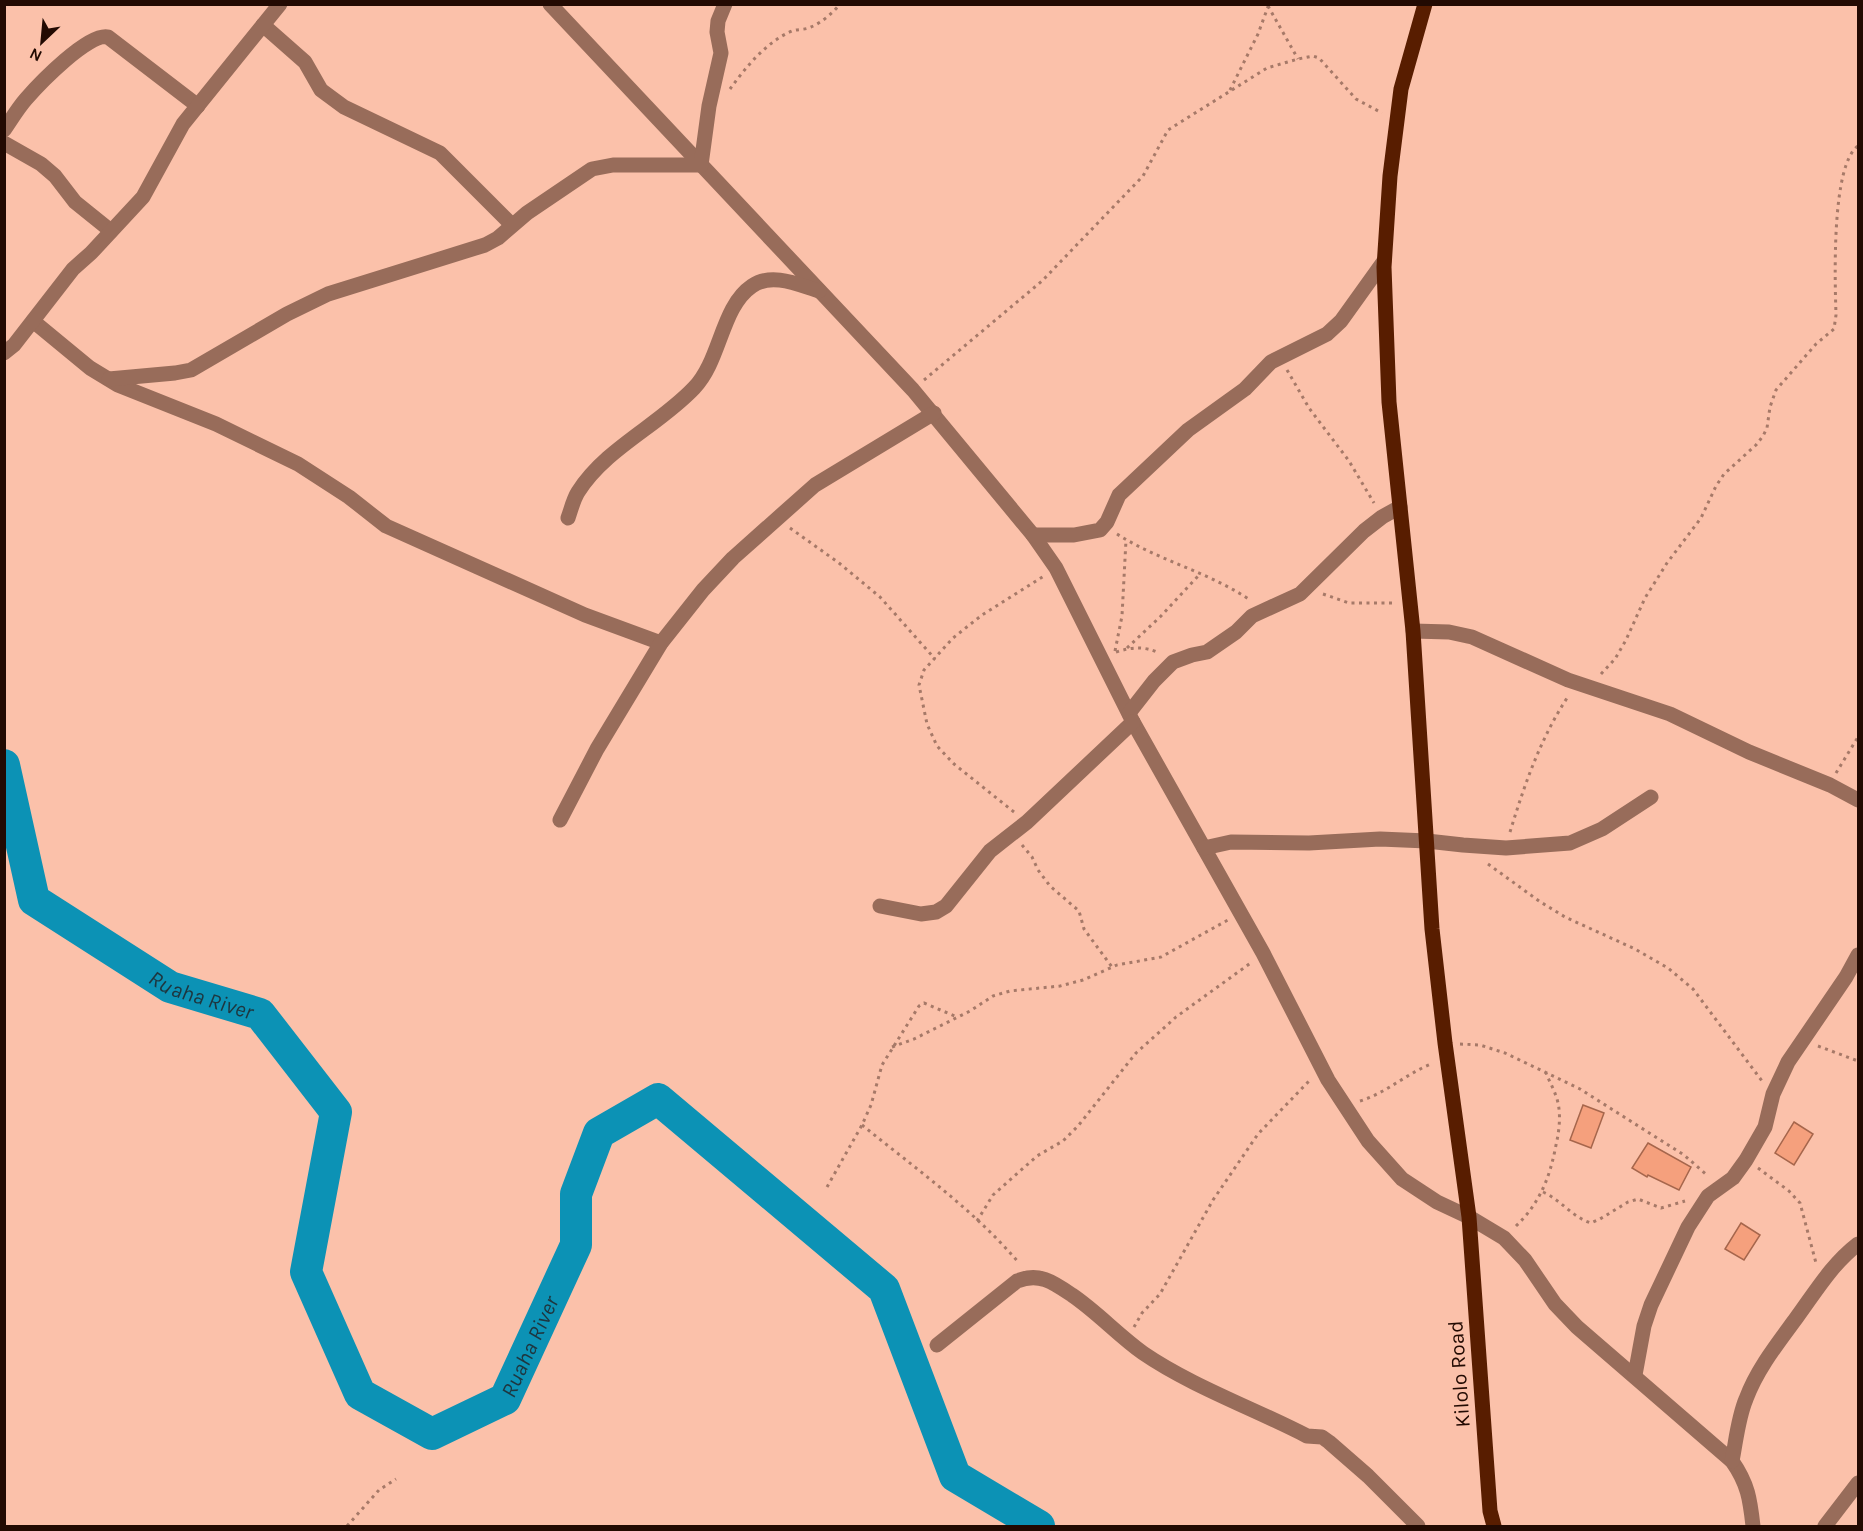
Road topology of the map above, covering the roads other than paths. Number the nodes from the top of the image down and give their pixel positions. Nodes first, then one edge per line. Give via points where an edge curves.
1 (280, 4) edge
2 (550, 4) edge
3 (725, 4) edge
4 (1425, 4) edge
5 (263, 25) junction
6 (198, 106) junction
7 (4, 130) edge
8 (4, 143) edge
9 (701, 165) junction
10 (512, 225) junction
11 (111, 231) junction
12 (1384, 261) junction
13 (819, 291) junction
14 (33, 321) junction
15 (4, 353) edge
16 (109, 379) junction
17 (934, 413) junction
18 (1400, 507) junction
19 (568, 518) dead end
20 (1033, 534) junction
21 (1413, 631) junction
22 (661, 643) junction
23 (1131, 717) junction
24 (1651, 797) dead end
25 (1858, 800) edge
26 (560, 820) dead end
27 (1427, 841) junction
28 (1204, 848) junction
29 (880, 906) dead end
30 (1858, 955) edge
31 (1468, 1217) junction
32 (1858, 1244) edge
33 (937, 1345) dead end
34 (1635, 1376) junction
35 (1732, 1461) junction
36 (1858, 1483) edge
37 (1418, 1527) edge
38 (1494, 1527) edge
39 (1753, 1527) edge
40 (1825, 1527) edge

1 - 5 street
2 - 9 street
3 - 9 street via 718,21 722,53 709,106
4 - 12 main road, Kilolo Road via 1401,89
5 - 6 street
5 - 10 street via 305,62 321,90 344,107 440,153
6 - 7 street via 103,36 60,63 25,99
6 - 11 street via 183,124 143,197
8 - 11 street via 41,164 75,201
9 - 10 street via 602,165
9 - 13 street
10 - 16 street via 485,245 328,294 191,370
11 - 14 street via 74,269
12 - 18 main road, Kilolo Road via 1389,402
12 - 20 street via 1349,312 1327,334 1280,356 1229,402 1188,430 1119,495 1100,530 1074,535
13 - 17 street
13 - 19 street via 784,280 770,280 754,284 737,298 711,362 695,387 596,468 577,494
14 - 15 street
14 - 16 street
16 - 22 street via 298,464 386,526 585,615
17 - 20 street
17 - 22 street via 815,485 718,574
18 - 21 main road, Kilolo Road
18 - 23 street via 1364,531 1291,600 1252,616 1207,652 1173,662 1154,681
20 - 23 street via 1109,657
21 - 25 street via 1472,637 1582,685 1670,714
21 - 27 main road, Kilolo Road
22 - 26 street via 597,749
23 - 28 street
23 - 29 street via 1027,822 990,851 946,906 921,914
24 - 27 street via 1602,829 1570,843 1506,848
27 - 28 street via 1231,842
27 - 31 main road, Kilolo Road via 1432,929
28 - 31 street via 1322,1068 1368,1141 1401,1179
30 - 34 street via 1788,1062 1773,1094 1765,1127 1746,1160 1733,1178 1714,1192 1688,1227 1651,1305
31 - 34 street via 1504,1238 1525,1260 1555,1304
31 - 38 main road, Kilolo Road
32 - 35 street via 1820,1282 1770,1353 1745,1400
33 - 37 street via 1017,1281 1029,1276 1054,1283 1165,1366 1307,1436 1322,1437 1368,1476
34 - 35 street
35 - 39 street via 1749,1493
36 - 40 street

